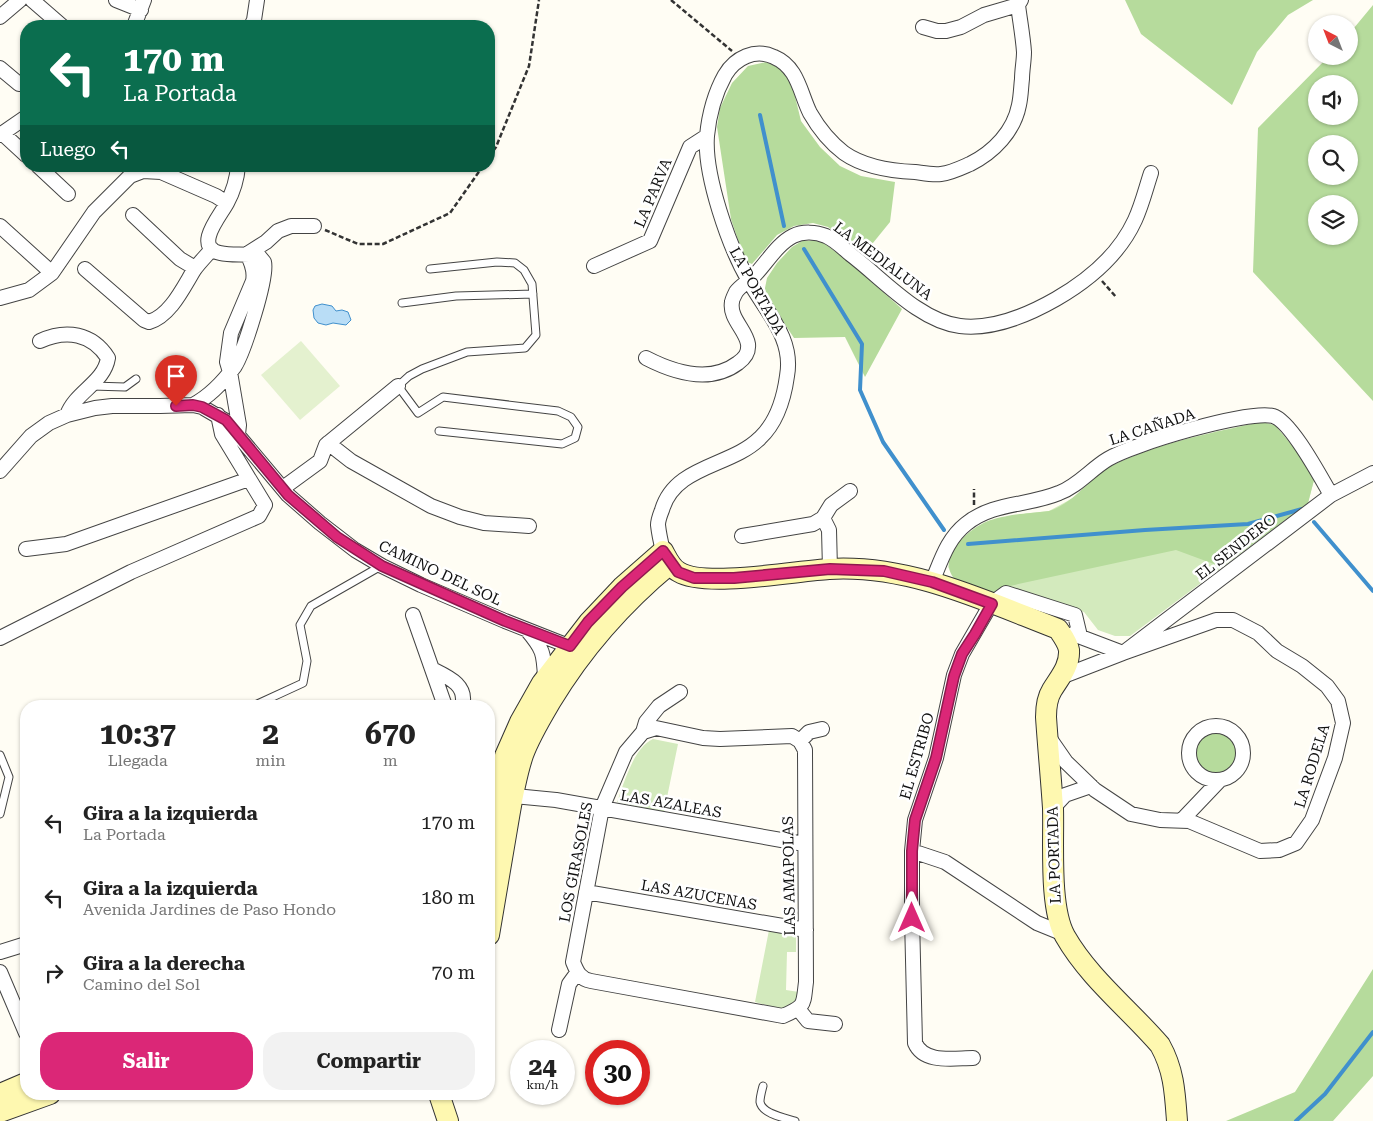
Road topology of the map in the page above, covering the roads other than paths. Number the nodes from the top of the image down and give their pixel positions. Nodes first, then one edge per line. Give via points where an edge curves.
1 (20, 0) edge
2 (32, 0) edge
3 (116, 0) edge
4 (257, 0) edge
5 (1020, 3) edge
6 (142, 5) edge
7 (0, 17) edge
8 (55, 20) edge
9 (136, 20) edge
10 (254, 20) edge
11 (923, 27) dead end
12 (0, 68) edge
13 (18, 84) dead end
14 (20, 121) edge
15 (1, 134) edge
16 (707, 136) junction
17 (20, 150) edge
18 (44, 172) edge
19 (140, 172) edge
20 (161, 172) edge
21 (237, 172) edge
22 (1151, 173) dead end
23 (68, 194) dead end
24 (227, 203) junction
25 (133, 215) dead end
26 (0, 226) edge
27 (314, 226) road end
28 (212, 249) junction
29 (247, 254) junction
30 (594, 266) dead end
31 (195, 268) junction
32 (85, 269) dead end
33 (430, 269) dead end
34 (52, 273) junction
35 (749, 281) junction
36 (532, 294) junction
37 (0, 298) edge
38 (402, 303) dead end
39 (40, 341) dead end
40 (646, 358) dead end
41 (230, 372) junction
42 (136, 379) dead end
43 (90, 386) junction
44 (398, 386) junction
45 (193, 405) junction
46 (68, 415) junction
47 (218, 415) junction
48 (439, 431) dead end
49 (238, 434) junction
50 (328, 443) junction
51 (0, 471) edge
52 (1373, 473) edge
53 (249, 478) junction
54 (283, 488) junction
55 (850, 491) dead end
56 (1330, 495) junction
57 (823, 518) junction
58 (529, 526) dead end
59 (742, 536) dead end
60 (26, 549) dead end
61 (667, 558) junction
62 (382, 566) junction
63 (830, 569) junction
64 (932, 582) junction
65 (992, 604) junction
66 (413, 616) dead end
67 (1058, 628) junction
68 (526, 630) junction
69 (1080, 636) junction
70 (0, 638) edge
71 (576, 650) junction
72 (1123, 653) junction
73 (432, 669) junction
74 (1061, 677) junction
75 (545, 678) junction
76 (680, 692) dead end
77 (266, 700) edge
78 (443, 700) edge
79 (462, 700) edge
80 (822, 729) dead end
81 (643, 732) junction
82 (1047, 736) junction
83 (800, 741) junction
84 (0, 755) edge
85 (1220, 780) dead end
86 (1091, 786) junction
87 (505, 795) junction
88 (2, 801) edge
89 (1053, 808) junction
90 (601, 812) junction
91 (0, 814) edge
92 (495, 821) edge
93 (1181, 821) junction
94 (804, 844) junction
95 (912, 851) junction
96 (495, 882) edge
97 (586, 892) junction
98 (806, 930) junction
99 (1064, 934) junction
100 (20, 946) edge
101 (0, 952) edge
102 (0, 972) edge
103 (577, 973) junction
104 (799, 1010) junction
105 (20, 1019) edge
106 (835, 1024) dead end
107 (559, 1030) dead end
108 (973, 1058) dead end
109 (20, 1086) edge
110 (763, 1086) dead end
111 (0, 1094) edge
112 (33, 1100) edge
113 (441, 1100) edge
114 (0, 1112) edge
115 (446, 1119) edge
116 (795, 1121) edge
117 (1177, 1121) edge

1 - 7 street
2 - 8 street
3 - 6 street
4 - 10 street
5 - 11 street via 946,31
5 - 16 street, LA PORTADA via 1024,52 1015,119 996,147 958,170 941,174 898,171 872,166 845,154 816,122 796,76 786,65 765,54 740,58 726,73 713,102
6 - 9 street
12 - 13 street
14 - 15 street
15 - 17 street
16 - 30 street, LA PARVA via 690,147 650,241
16 - 35 street, LA PORTADA via 717,205 733,251
18 - 23 street
19 - 34 street via 130,176 94,212
20 - 24 street
21 - 24 street
22 - 35 street, LA MEDIALUNA via 1136,219 1124,242 1103,265 1072,290 1004,322 979,327 959,326 927,314 833,240 816,233 794,236 785,241
24 - 28 street via 209,234
25 - 31 street via 180,259
26 - 34 street
27 - 29 street via 291,226 278,231
28 - 29 street via 221,254
28 - 31 street
29 - 41 street via 255,274 231,333 227,362
31 - 32 street via 161,316 148,322
33 - 36 lane via 515,263 524,270 532,284
34 - 37 street via 29,290
35 - 40 street, LA MEDIALUNA via 736,292 732,303 733,313 748,342 744,359 729,370 709,375 686,374
35 - 61 street, LA PORTADA via 779,327 787,348 788,373 782,400 773,423 760,438 742,452 682,481 665,498 658,523
36 - 38 lane via 456,296
36 - 44 lane via 536,335 525,348 467,352 422,369
39 - 43 street via 50,336 76,335 96,343 108,358 106,368
41 - 45 street via 219,386
41 - 49 street
42 - 43 lane via 125,387
43 - 46 street via 71,405
44 - 48 lane via 418,413 443,397 558,411 571,418 578,427 575,438 562,444
44 - 50 street
45 - 46 street, CAMINO DEL SOL via 112,406
45 - 47 street, CAMINO DEL SOL
46 - 51 street, CAMINO DEL SOL via 31,436
47 - 49 street, CAMINO DEL SOL
47 - 53 street via 222,434
49 - 54 street, CAMINO DEL SOL
50 - 54 street via 320,461
50 - 58 street via 351,461 431,506 460,518
52 - 56 street, EL SENDERO
53 - 60 street via 66,544
53 - 70 street via 265,505 259,516 131,572
54 - 62 street, CAMINO DEL SOL via 320,523
55 - 57 street via 831,505
56 - 64 street, LA CAÑADA via 1304,450 1275,417 1257,415 1233,420 1142,444 1109,458 1073,487 1060,493 991,509 967,523 954,536
56 - 72 street, EL SENDERO
57 - 59 street via 813,524
57 - 63 street via 829,530
61 - 63 street via 678,572 694,578 734,578
61 - 71 street via 622,587 588,622
62 - 68 street, CAMINO DEL SOL
62 - 77 lane via 311,606 300,625 308,661 303,683
63 - 64 street via 884,571
64 - 65 street
65 - 67 street
65 - 69 street via 1006,593 1075,615
65 - 95 street, EL ESTRIBO via 962,654 954,676 936,758 915,820
66 - 73 street
67 - 69 street
67 - 74 street, LA PORTADA via 1069,649 1068,662
68 - 71 street, CAMINO DEL SOL
68 - 75 street, CAMINO DEL SOL via 541,647
69 - 72 street
71 - 75 street
71 - 87 street
72 - 74 street, LA RODELA
72 - 93 street, LA RODELA via 1216,620 1233,620 1258,633 1277,651 1302,666 1327,686 1338,701 1343,723 1335,758 1312,820 1296,842 1279,850 1260,851 1189,821
73 - 78 street
73 - 79 street via 460,687
74 - 82 street, LA PORTADA via 1047,703
75 - 87 street via 505,756
76 - 81 street, LOS GIRASOLES via 659,706 646,722
80 - 83 street via 809,732
81 - 83 street via 656,728 703,738 792,736
81 - 90 street, LOS GIRASOLES via 626,752
82 - 86 street, LA RODELA via 1066,762
82 - 89 street, LA PORTADA
83 - 94 street, LAS AMAPOLAS via 804,750
84 - 88 lane via 9,777
85 - 93 street
86 - 89 street via 1065,795
86 - 93 street, LA RODELA via 1131,814
87 - 90 street, LAS AZALEAS via 556,800
87 - 92 street
87 - 96 street
88 - 91 lane
89 - 99 street, LA PORTADA via 1055,896 1057,916
90 - 94 street, LAS AZALEAS
90 - 97 street, LOS GIRASOLES
94 - 98 street, LAS AMAPOLAS
95 - 99 street via 945,862 1037,923
95 - 108 street, EL ESTRIBO via 915,1044 921,1052 932,1057
97 - 98 street, LAS AZUCENAS
97 - 103 street, LOS GIRASOLES via 573,962
98 - 104 street, LAS AMAPOLAS via 806,982 804,1001
99 - 117 street, LA PORTADA via 1082,962 1160,1045 1173,1076
100 - 101 street
102 - 105 street
103 - 104 street via 584,980 783,1016
103 - 107 street, LOS GIRASOLES via 569,984
104 - 106 street via 808,1021
109 - 111 street
110 - 116 lane via 760,1102 763,1108
112 - 114 street
113 - 115 street

